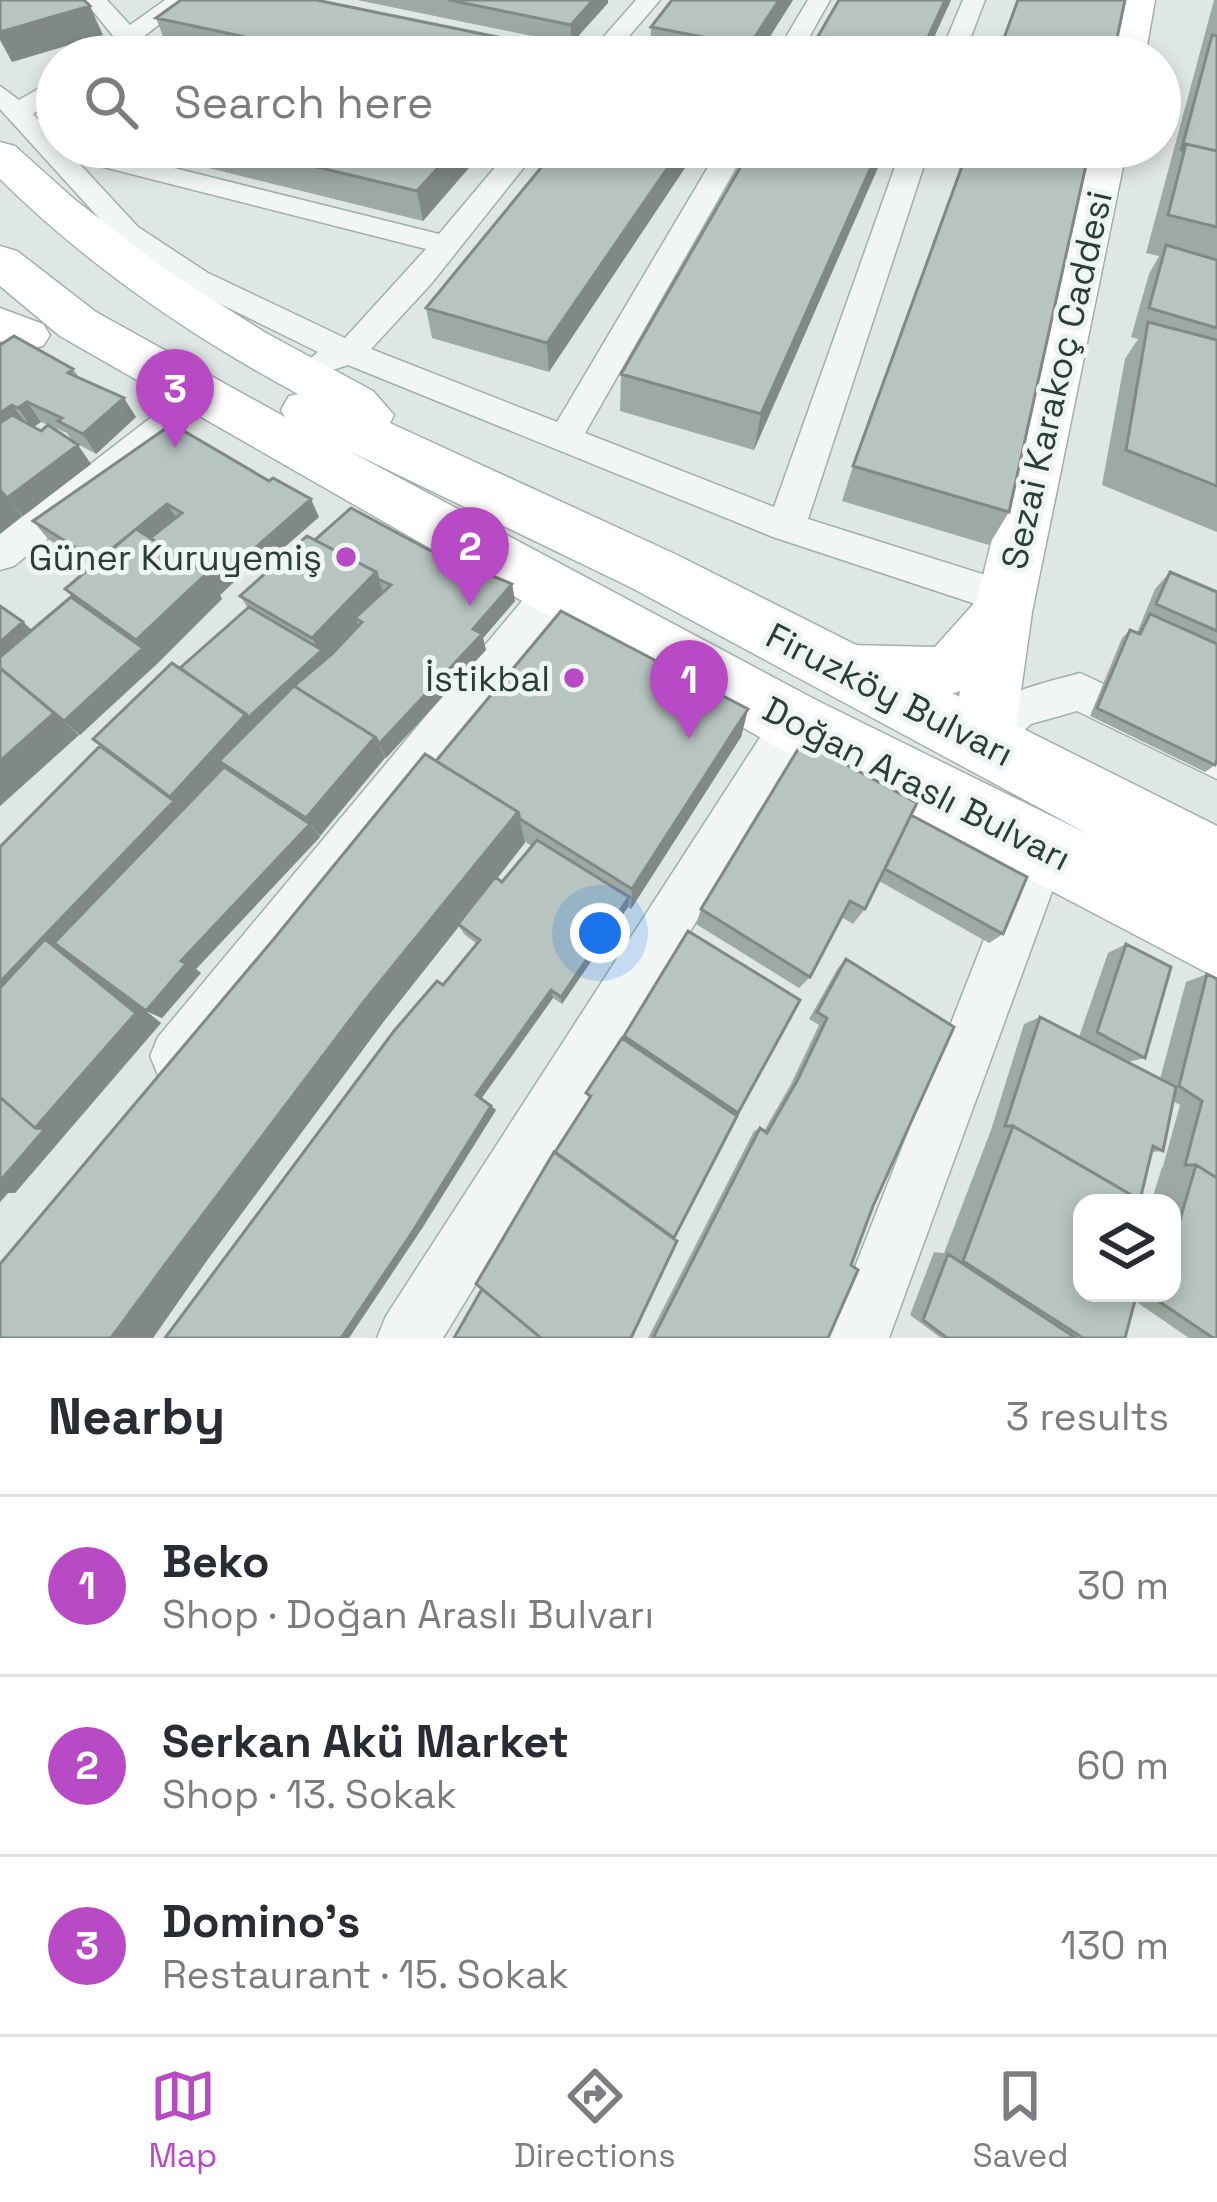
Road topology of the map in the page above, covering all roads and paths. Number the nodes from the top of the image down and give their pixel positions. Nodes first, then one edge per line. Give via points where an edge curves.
1 (95, 0) edge
2 (180, 0) edge
3 (649, 0) edge
4 (819, 0) edge
5 (974, 0) edge
6 (1139, 0) edge
7 (126, 36) edge
8 (128, 36) edge
9 (617, 36) edge
10 (798, 36) edge
11 (959, 36) edge
12 (1131, 36) edge
13 (36, 100) edge
14 (6, 120) edge
15 (36, 137) edge
16 (36, 165) edge
17 (38, 168) edge
18 (72, 168) edge
19 (140, 168) edge
20 (502, 168) edge
21 (722, 168) edge
22 (909, 168) edge
23 (1096, 168) edge
24 (0, 210) edge
25 (445, 245) junction
26 (0, 261) edge
27 (7, 331) edge
28 (349, 376) junction
29 (174, 418) junction
30 (566, 436) junction
31 (375, 489) junction
32 (786, 526) junction
33 (0, 555) edge
34 (556, 588) junction
35 (1004, 605) junction
36 (848, 671) junction
37 (794, 722) junction
38 (983, 741) junction
39 (1217, 759) edge
40 (1044, 848) junction
41 (1217, 865) edge
42 (1217, 939) edge
43 (149, 1090) edge
44 (408, 1338) edge
45 (858, 1338) edge

1 - 7 street
2 - 8 street
3 - 9 street
4 - 10 street
5 - 11 street
6 - 12 street
13 - 14 street
14 - 15 street
14 - 16 main road
17 - 28 main road via 82,233 149,283 296,372
18 - 28 street via 128,233
19 - 25 street
20 - 25 street
21 - 30 street
22 - 32 street
23 - 35 street, Sezai Karakoç Caddesi
24 - 31 main road, Firuzköy Bulvarı via 57,262 184,348 292,404
25 - 28 street
26 - 31 main road, Doğan Araslı Bulvarı via 143,364
27 - 29 main road
28 - 30 street
28 - 31 main road
29 - 31 main road
29 - 33 street
30 - 32 street
31 - 34 main road, Doğan Araslı Bulvarı
31 - 36 main road, Firuzköy Bulvarı
32 - 35 street
34 - 37 main road, Doğan Araslı Bulvarı
34 - 43 street
35 - 36 street via 966,659 940,674
35 - 38 street, Sezai Karakoç Caddesi
36 - 38 main road, Firuzköy Bulvarı
37 - 40 main road, Doğan Araslı Bulvarı
37 - 44 street
38 - 39 street via 1018,709 1080,692
38 - 41 main road, Firuzköy Bulvarı
40 - 42 main road, Doğan Araslı Bulvarı
40 - 45 street

